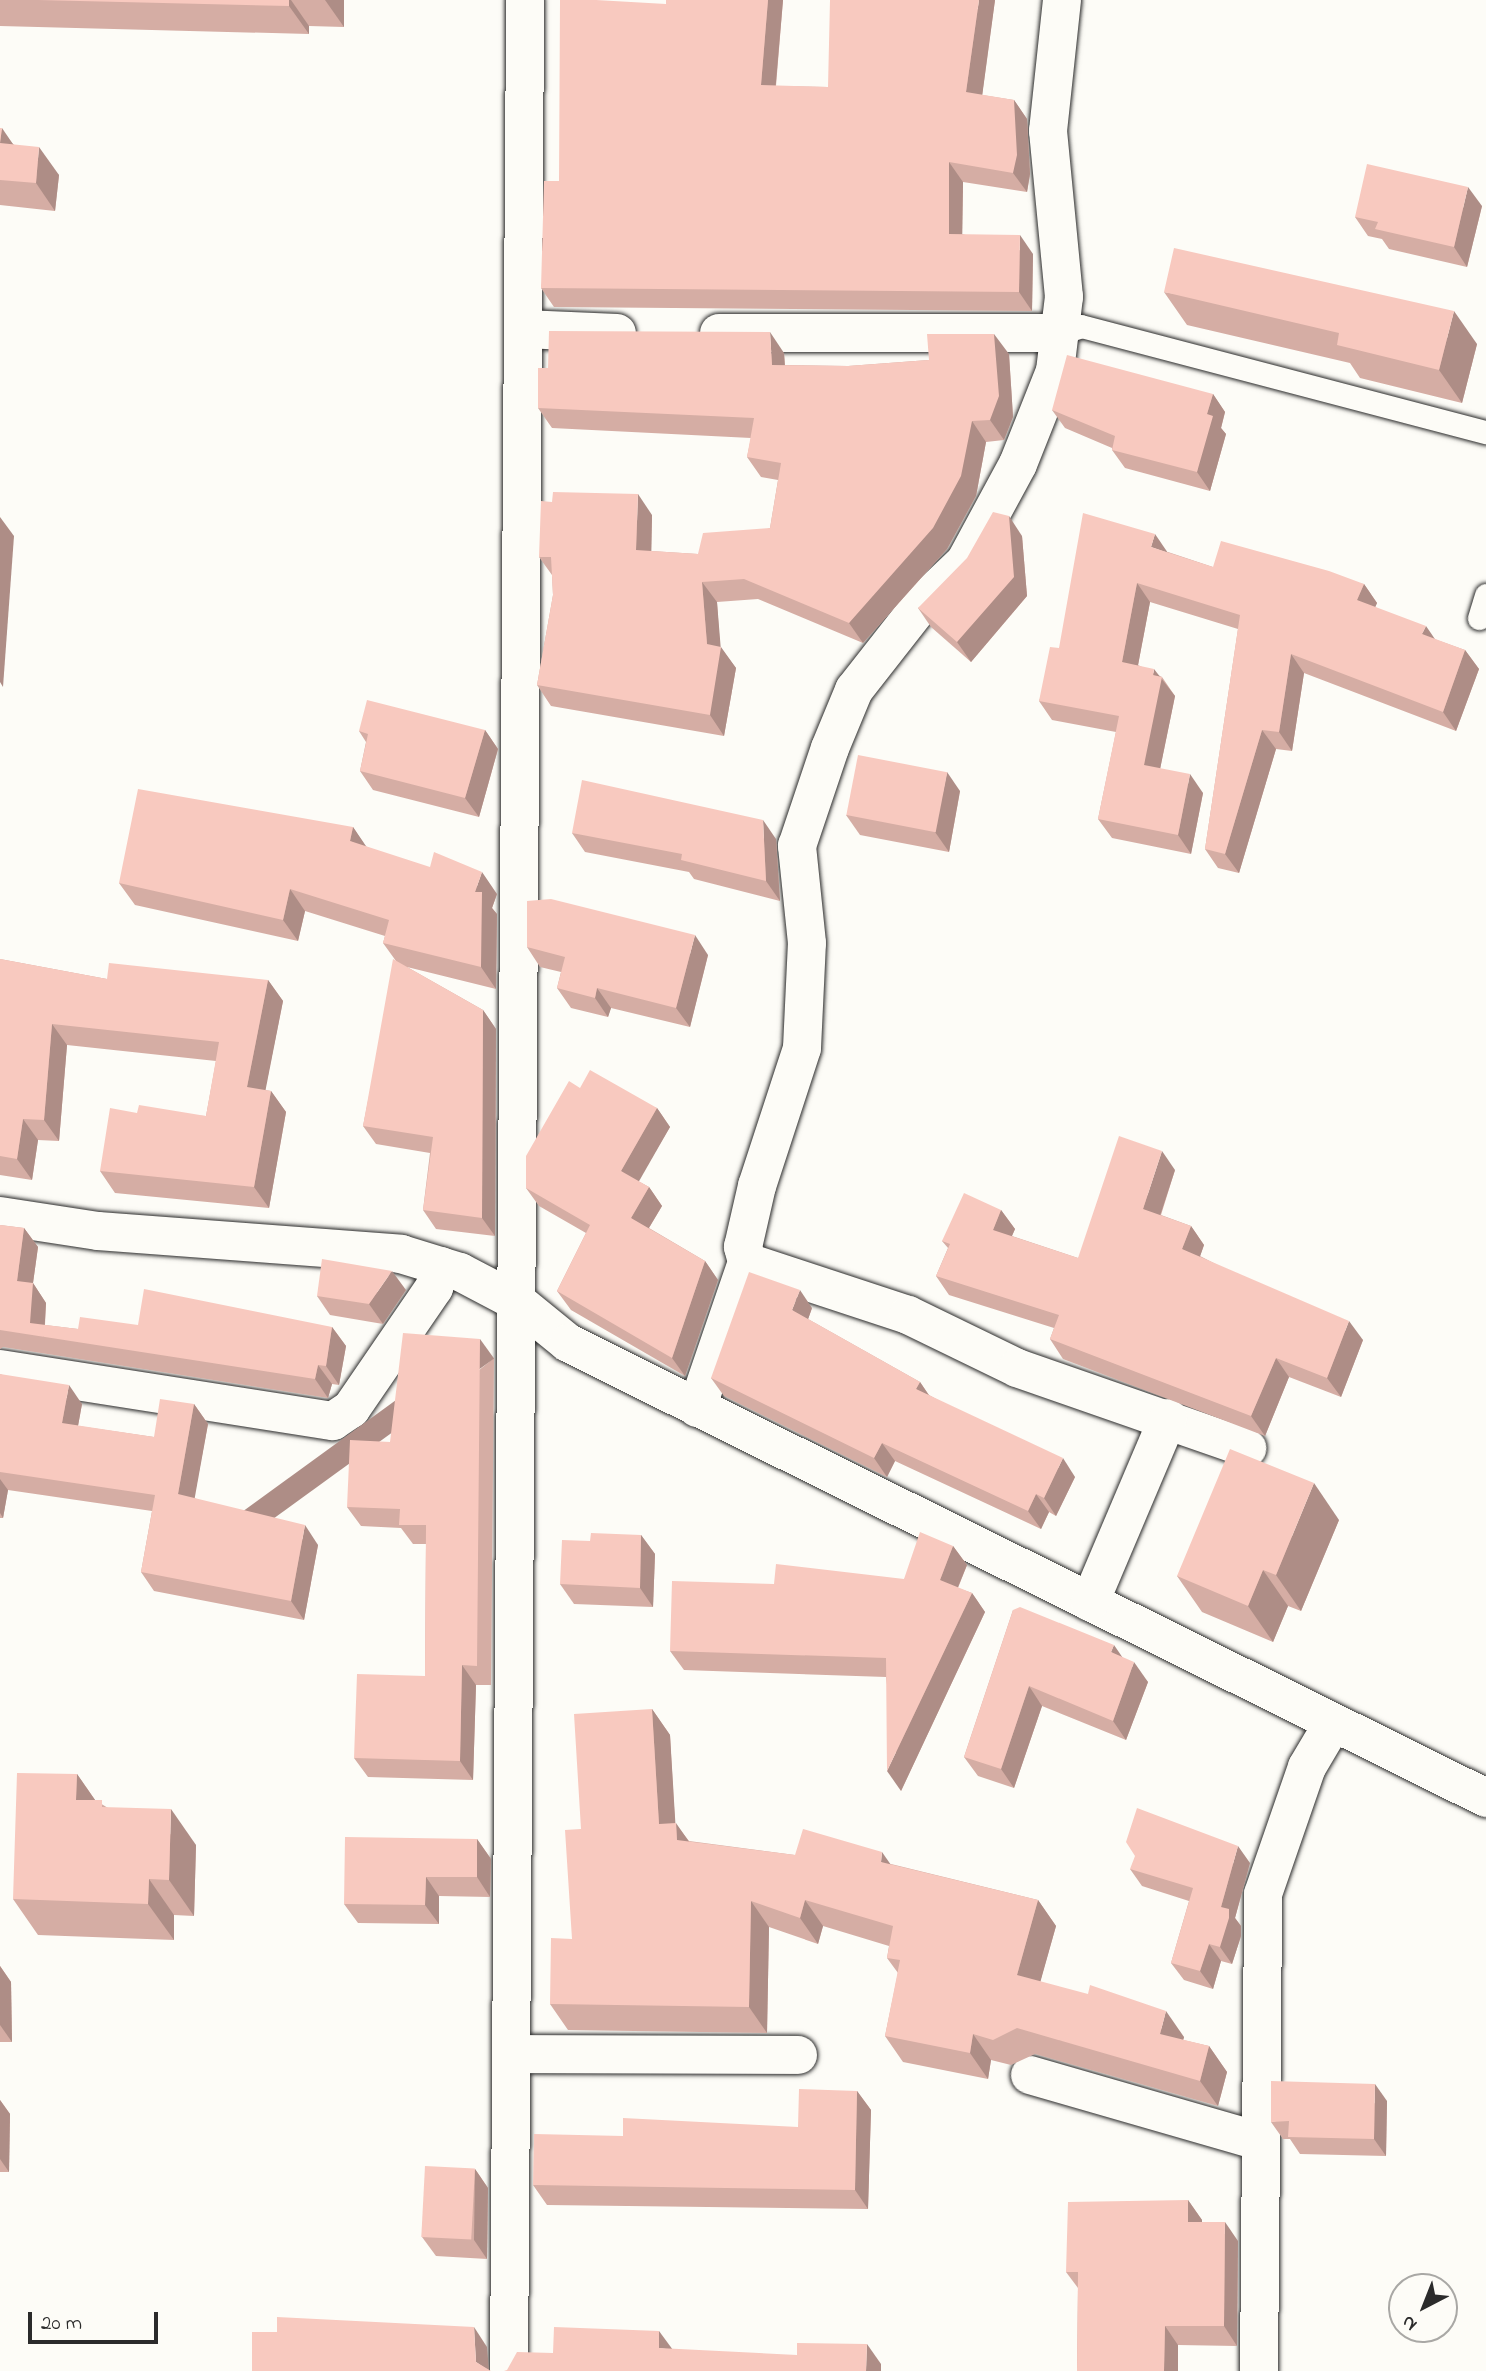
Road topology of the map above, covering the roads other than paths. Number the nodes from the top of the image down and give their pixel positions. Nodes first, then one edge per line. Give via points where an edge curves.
1 (525, 0) edge
2 (1062, 0) edge
3 (523, 329) junction
4 (1060, 332) junction
5 (1486, 432) edge
6 (1486, 596) edge
7 (1479, 618) dead end
8 (0, 1216) edge
9 (747, 1262) junction
10 (441, 1266) junction
11 (519, 1303) junction
12 (0, 1369) edge
13 (697, 1408) junction
14 (1168, 1418) junction
15 (1247, 1448) dead end
16 (1090, 1602) junction
17 (1333, 1723) junction
18 (1486, 1798) edge
19 (511, 2054) junction
20 (798, 2055) dead end
21 (1030, 2075) dead end
22 (1259, 2141) junction
23 (509, 2371) edge
24 (1259, 2371) edge

1 - 3 street
2 - 4 street via 1048,131 1064,297
3 - 4 street
3 - 11 street
4 - 5 lane via 1082,326
4 - 9 street via 1055,371 995,509 965,562 923,602 854,690 821,773 797,846 807,943 802,1048 757,1186 743,1247
6 - 7 lane
8 - 10 street via 98,1231 401,1254
9 - 13 street
9 - 14 street via 908,1315 1017,1367
10 - 11 street
10 - 12 street via 434,1288 358,1399 333,1421
11 - 13 street via 568,1343
11 - 19 street
13 - 16 street
14 - 15 street
14 - 16 street
16 - 17 street
17 - 18 street
17 - 22 street via 1307,1768 1262,1894
19 - 20 street
19 - 23 street
21 - 22 street
22 - 24 street

